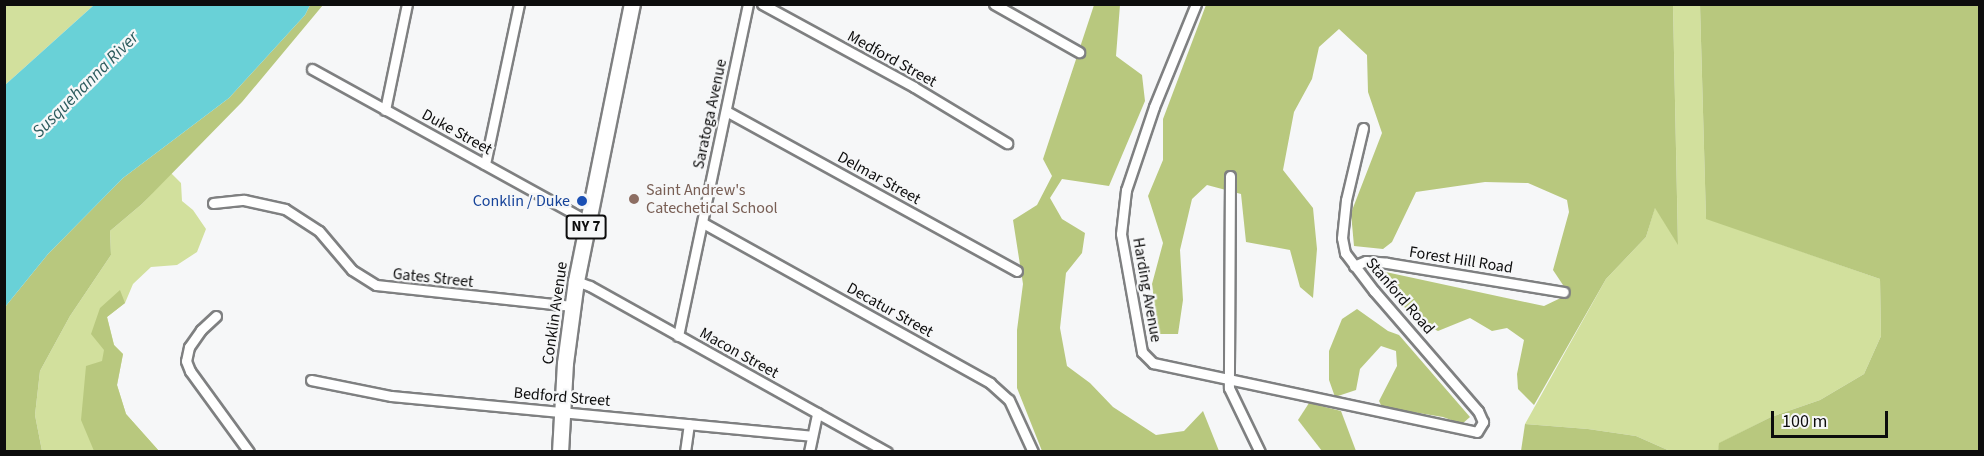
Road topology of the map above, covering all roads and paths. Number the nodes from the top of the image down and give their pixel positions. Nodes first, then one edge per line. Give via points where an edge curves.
1 (407, 4) edge
2 (519, 4) edge
3 (632, 4) edge
4 (748, 4) edge
5 (762, 4) edge
6 (994, 4) edge
7 (1196, 4) edge
8 (1079, 52) dead end
9 (312, 69) dead end
10 (385, 110) junction
11 (726, 111) junction
12 (1363, 128) dead end
13 (1007, 142) dead end
14 (485, 164) junction
15 (1230, 176) dead end
16 (213, 203) dead end
17 (587, 221) junction
18 (703, 223) junction
19 (1354, 266) junction
20 (1017, 271) dead end
21 (576, 281) junction
22 (1564, 292) dead end
23 (572, 306) junction
24 (216, 316) dead end
25 (678, 336) junction
26 (1229, 378) junction
27 (312, 380) dead end
28 (562, 412) junction
29 (817, 413) junction
30 (689, 424) junction
31 (1480, 430) joint
32 (811, 436) junction
33 (249, 452) edge
34 (560, 452) edge
35 (685, 452) edge
36 (809, 452) edge
37 (887, 452) edge
38 (1033, 452) edge
39 (1260, 452) edge

1 - 10 street
2 - 14 street
3 - 17 main road, Conklin Avenue / NY 7
4 - 11 street, Saratoga Avenue
5 - 13 street, Medford Street
6 - 8 street
7 - 26 street, Harding Avenue via 1131,172 1121,234 1140,343 1148,360
9 - 10 street, Duke Street
10 - 14 street, Duke Street
11 - 18 street, Saratoga Avenue
11 - 20 street, Delmar Street
12 - 19 street, Stanford Road via 1346,200 1342,238
14 - 17 street, Duke Street
15 - 26 street
16 - 23 street, Gates Street via 244,200 285,209 319,231 352,270 376,285
17 - 21 main road, Conklin Avenue / NY 7
18 - 25 street, Saratoga Avenue
18 - 38 street, Decatur Street via 1003,392
19 - 22 street, Forest Hill Road via 1365,261 1387,263
19 - 31 street, Stanford Road via 1478,411 1483,422
21 - 23 main road, Conklin Avenue / NY 7
21 - 25 street, Macon Street
23 - 28 main road, Conklin Avenue / NY 7
24 - 33 street via 189,347 186,361
25 - 29 street, Macon Street
26 - 31 street, Harding Avenue via 1472,432
26 - 39 street via 1236,405
27 - 28 street, Bedford Street via 391,396
28 - 30 street, Bedford Street
28 - 34 main road, Conklin Avenue / NY 7
29 - 32 street
29 - 37 street, Macon Street
30 - 32 street, Bedford Street
30 - 35 street
32 - 36 street

